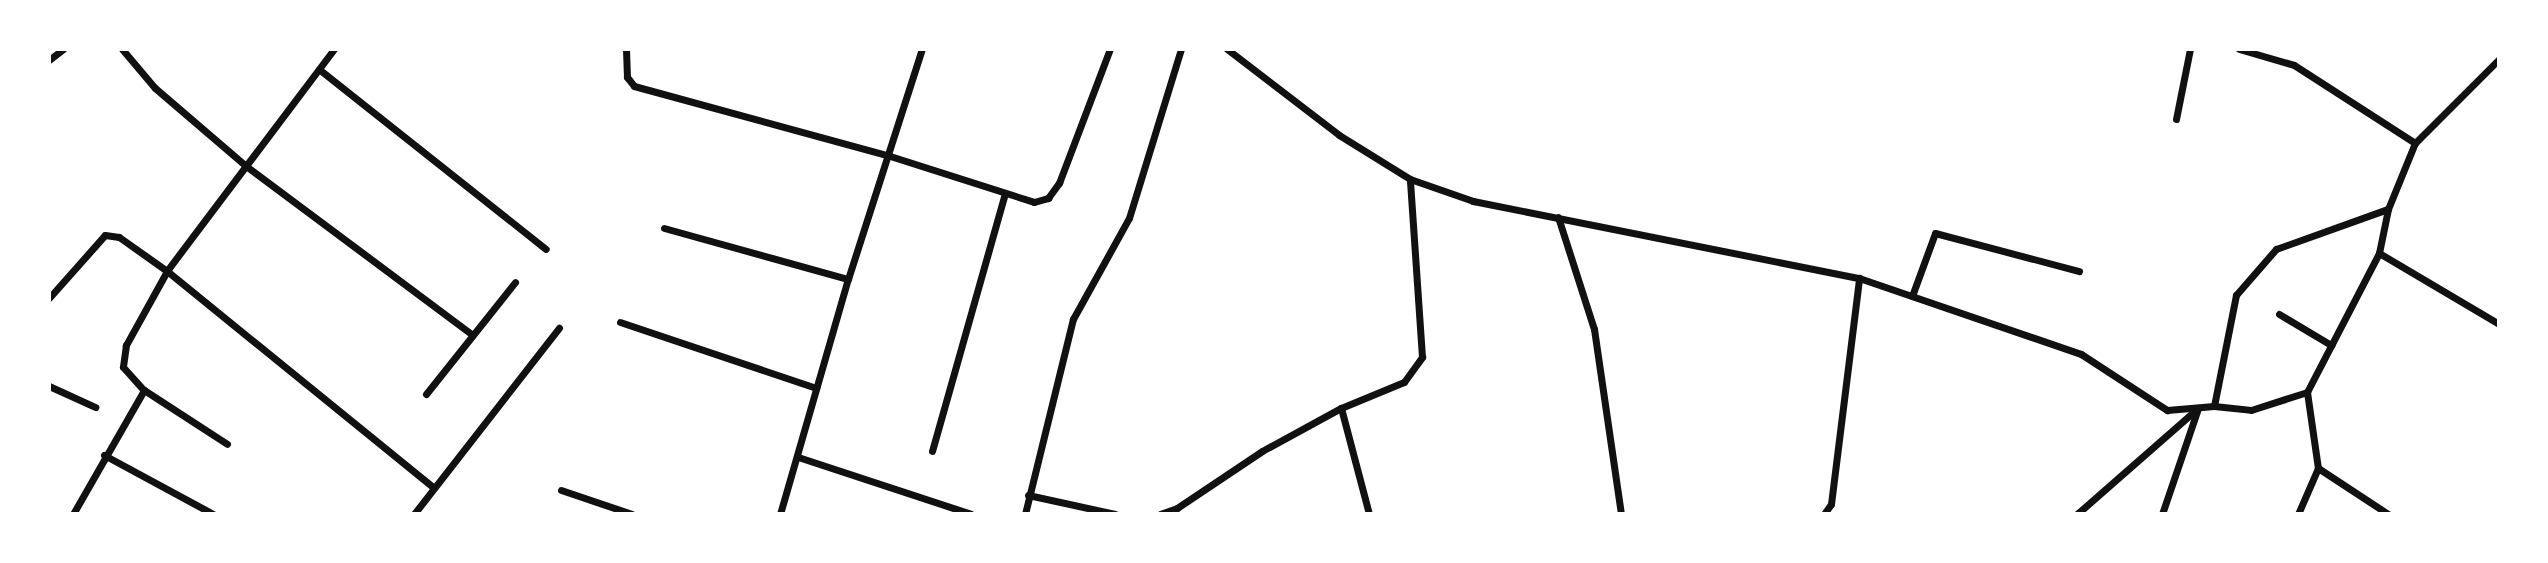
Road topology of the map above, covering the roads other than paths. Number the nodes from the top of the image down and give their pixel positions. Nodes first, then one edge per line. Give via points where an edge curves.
1 (63, 49) edge
2 (122, 49) edge
3 (334, 49) edge
4 (626, 49) edge
5 (922, 49) edge
6 (1110, 49) edge
7 (1181, 49) edge
8 (1227, 49) edge
9 (2190, 49) edge
10 (2239, 49) edge
11 (49, 60) edge
12 (2499, 60) edge
13 (320, 71) junction
14 (2176, 119) dead end
15 (2415, 143) junction
16 (890, 156) junction
17 (246, 166) junction
18 (1410, 179) junction
19 (1004, 196) junction
20 (2388, 209) junction
21 (1558, 217) junction
22 (664, 228) dead end
23 (546, 249) dead end
24 (2379, 253) junction
25 (167, 271) junction
26 (2079, 271) dead end
27 (1859, 278) junction
28 (848, 279) junction
29 (515, 282) dead end
30 (1912, 296) junction
31 (49, 298) edge
32 (2279, 314) dead end
33 (620, 322) dead end
34 (2499, 324) edge
35 (559, 328) dead end
36 (471, 334) junction
37 (2331, 345) junction
38 (49, 386) edge
39 (817, 388) junction
40 (144, 390) junction
41 (2307, 392) junction
42 (426, 394) dead end
43 (2214, 406) junction
44 (96, 407) dead end
45 (1341, 408) junction
46 (2198, 408) junction
47 (227, 444) dead end
48 (932, 451) dead end
49 (104, 456) junction
50 (798, 457) junction
51 (2318, 468) junction
52 (432, 487) junction
53 (561, 490) dead end
54 (1028, 495) junction
55 (73, 514) edge
56 (213, 514) edge
57 (414, 514) edge
58 (632, 514) edge
59 (780, 514) edge
60 (971, 514) edge
61 (1025, 514) edge
62 (1115, 514) edge
63 (1160, 514) edge
64 (1369, 514) edge
65 (1621, 514) edge
66 (1824, 514) edge
67 (2077, 514) edge
68 (2162, 514) edge
69 (2298, 514) edge
70 (2388, 514) edge

1 - 11 street
2 - 17 street via 155,88
3 - 13 street
4 - 16 street via 627,77 634,86
5 - 16 street
6 - 19 street via 1059,183 1048,198 1034,202
7 - 54 street via 1129,218 1073,319
8 - 18 street via 1339,135
9 - 14 street
10 - 15 street via 2294,65
12 - 15 street
13 - 17 street
13 - 23 street
15 - 20 street
16 - 19 street
16 - 28 street
17 - 25 street
17 - 36 street
18 - 21 street via 1473,201
18 - 45 street via 1422,357 1404,382
19 - 48 street
20 - 24 street
20 - 43 street via 2276,249 2236,295
21 - 27 street
21 - 65 street via 1594,329
22 - 28 street
24 - 34 street
24 - 37 street
25 - 31 street via 119,237 105,235
25 - 40 street via 122,355 123,367
25 - 52 street
26 - 30 street via 1935,233
27 - 30 street
27 - 66 street via 1831,504
28 - 39 street
29 - 36 street
30 - 46 street via 2081,354 2167,410
32 - 37 street
33 - 39 street
35 - 52 street
36 - 42 street
37 - 41 street
38 - 44 street
39 - 50 street
40 - 47 street
40 - 49 street
41 - 43 street via 2252,410
41 - 51 street
43 - 46 street
45 - 63 street
45 - 64 street
46 - 67 street
46 - 68 street
49 - 55 street
49 - 56 street
50 - 59 street
50 - 60 street
51 - 69 street
51 - 70 street
52 - 57 street
53 - 58 street
54 - 61 street
54 - 62 street

